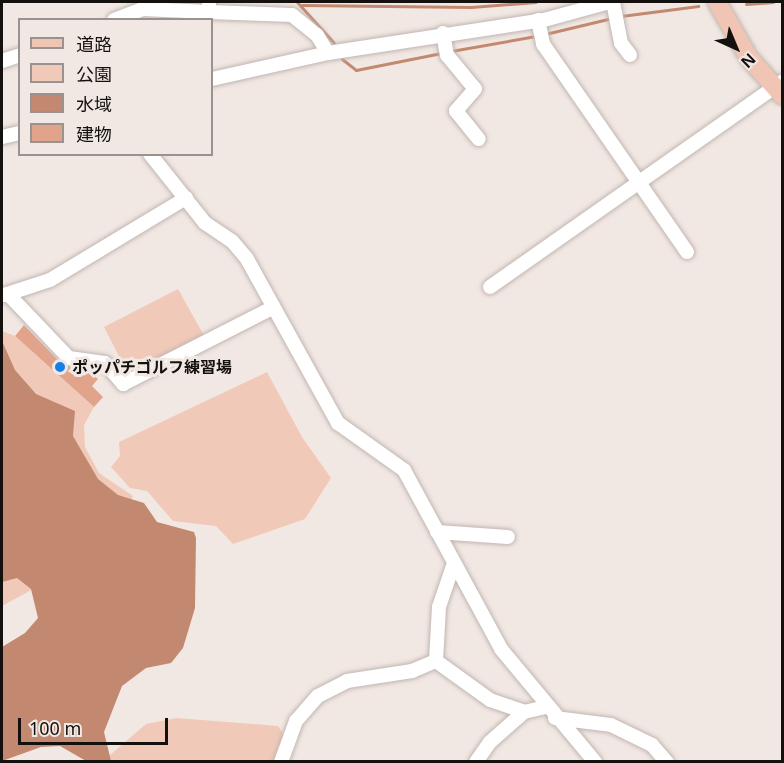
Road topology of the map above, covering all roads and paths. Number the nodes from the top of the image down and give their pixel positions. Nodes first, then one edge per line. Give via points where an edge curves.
1 (717, 2) edge
2 (730, 2) edge
3 (209, 7) edge
4 (614, 9) edge
5 (119, 18) edge
6 (539, 29) junction
7 (445, 44) junction
8 (328, 53) junction
9 (630, 55) dead end
10 (18, 56) edge
11 (2, 61) edge
12 (213, 79) edge
13 (781, 86) edge
14 (18, 133) edge
15 (2, 137) edge
16 (479, 139) dead end
17 (152, 156) edge
18 (638, 183) junction
19 (186, 198) junction
20 (687, 252) dead end
21 (490, 287) dead end
22 (5, 295) edge
23 (274, 307) junction
24 (436, 532) junction
25 (508, 537) dead end
26 (453, 566) junction
27 (436, 661) junction
28 (545, 707) junction
29 (524, 711) junction
30 (555, 718) junction
31 (281, 762) edge
32 (476, 762) edge
33 (595, 762) edge
34 (666, 762) edge

1 - 13 main road via 737,41
2 - 13 main road
3 - 5 street via 142,9
3 - 8 street via 292,15 317,35
4 - 6 street
4 - 9 street via 621,43
6 - 7 street
6 - 18 street
7 - 8 street
7 - 16 street via 475,89 456,111
8 - 12 street
10 - 11 street
13 - 18 street
14 - 15 street
17 - 19 street
18 - 20 street
18 - 21 street
19 - 22 street via 50,280
19 - 23 street via 205,223 232,241 247,259
22 - 23 street via 69,358 105,363 123,384
23 - 24 street via 338,423 404,470
24 - 25 street
24 - 26 street
26 - 27 street via 440,607
26 - 28 street via 501,649
27 - 29 street via 471,690
27 - 31 street via 412,671 347,681 318,696 296,721
28 - 29 street
28 - 30 street
29 - 32 street via 490,742
30 - 33 street
30 - 34 street via 611,725 652,745

